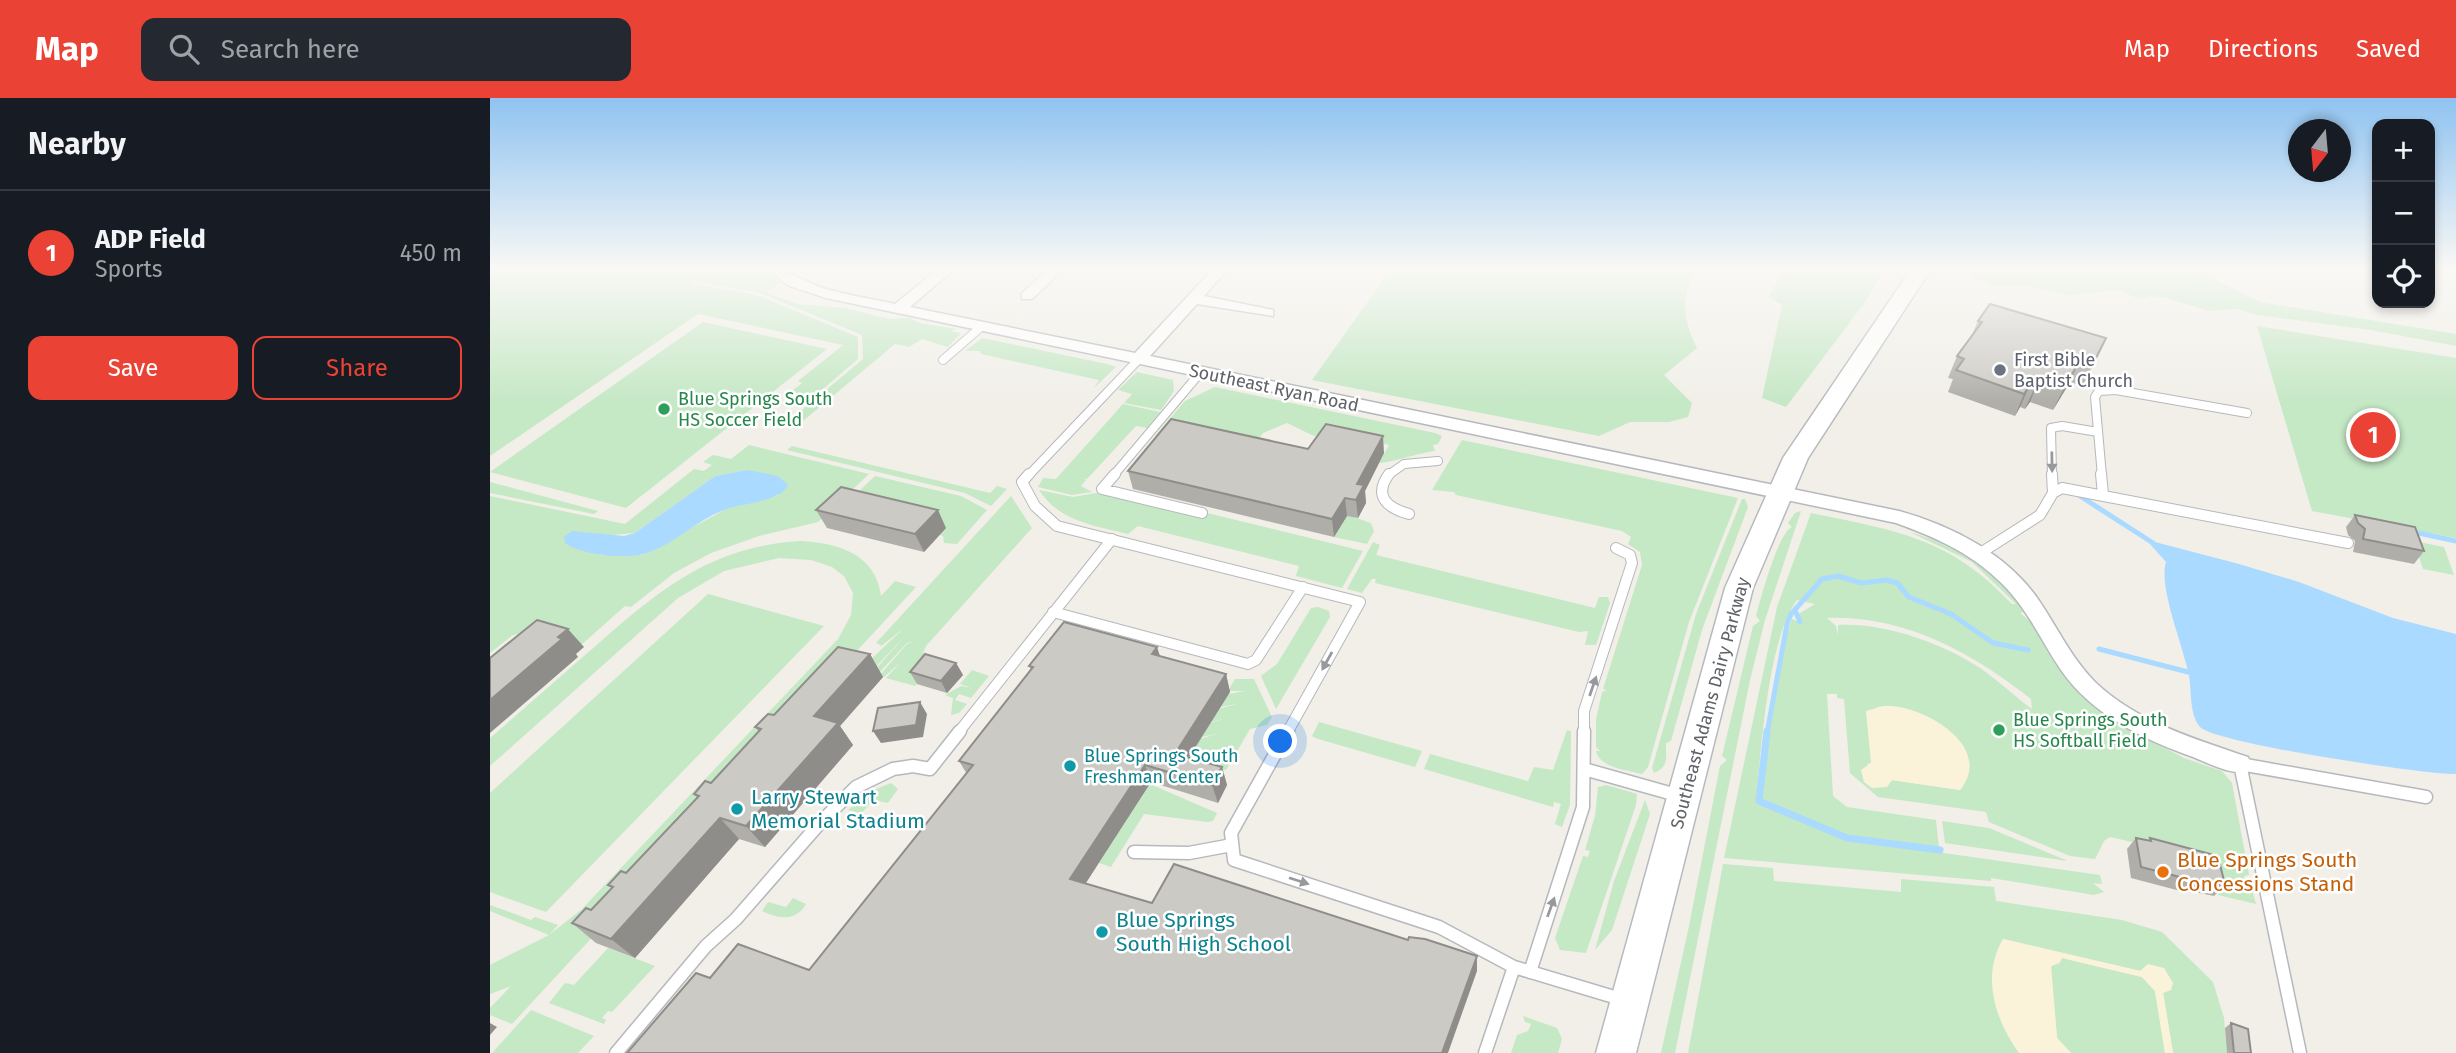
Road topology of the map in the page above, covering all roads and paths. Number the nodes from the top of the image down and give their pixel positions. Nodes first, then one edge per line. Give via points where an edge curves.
1 (921, 314) edge
2 (1181, 314) edge
3 (1892, 314) edge
4 (982, 326) junction
5 (943, 360) dead end
6 (1138, 360) junction
7 (1200, 373) junction
8 (2247, 413) dead end
9 (2098, 432) junction
10 (1438, 461) dead end
11 (1779, 492) junction
12 (2053, 493) junction
13 (2103, 495) junction
14 (1202, 513) dead end
15 (1409, 514) dead end
16 (1112, 539) junction
17 (2348, 543) dead end
18 (1616, 548) dead end
19 (1979, 554) junction
20 (1303, 587) junction
21 (1053, 612) junction
22 (2240, 764) junction
23 (1584, 769) junction
24 (1684, 797) junction
25 (2426, 797) dead end
26 (1232, 845) junction
27 (1135, 852) dead end
28 (1514, 967) junction
29 (1530, 972) junction
30 (1629, 1002) junction
31 (616, 1053) edge
32 (1485, 1053) edge
33 (1616, 1053) edge
34 (2300, 1053) edge

1 - 4 street, Southeast Ryan Road
2 - 6 street
3 - 11 main road, Southeast Adams Dairy Parkway via 1809,436
4 - 5 lane
4 - 6 street, Southeast Ryan Road
6 - 7 street, Southeast Ryan Road
6 - 16 lane via 1022,482 1035,506 1057,526
7 - 11 street, Southeast Ryan Road
7 - 14 lane via 1102,489
8 - 9 lane via 2102,390 2095,393
9 -> 12 lane via 2051,428
9 - 13 lane
10 - 15 lane via 1408,464 1388,475 1382,498 1387,506
11 - 19 street, Southeast Ryan Road via 1899,517 1939,530
11 - 24 main road, Southeast Adams Dairy Parkway via 1739,588
12 - 13 lane via 2062,488
12 - 19 lane via 2040,515
13 - 17 lane
16 - 20 lane
16 - 21 lane
23 -> 18 lane via 1584,711 1632,563 1630,555
19 - 22 street, Southeast Ryan Road via 2004,573 2030,603 2068,664 2095,694 2157,734
20 - 21 lane via 1256,660 1248,664
20 -> 26 lane via 1360,602 1231,832
21 - 31 lane via 930,769 892,769 856,787 706,946
22 - 25 lane
22 - 34 lane
23 - 24 lane
29 -> 23 lane via 1580,819
24 - 30 main road, Southeast Adams Dairy Parkway
26 - 27 lane via 1189,853
26 -> 28 lane via 1234,860 1439,927
28 - 29 lane
28 - 32 lane
29 - 30 lane
30 - 33 main road, Southeast Adams Dairy Parkway

